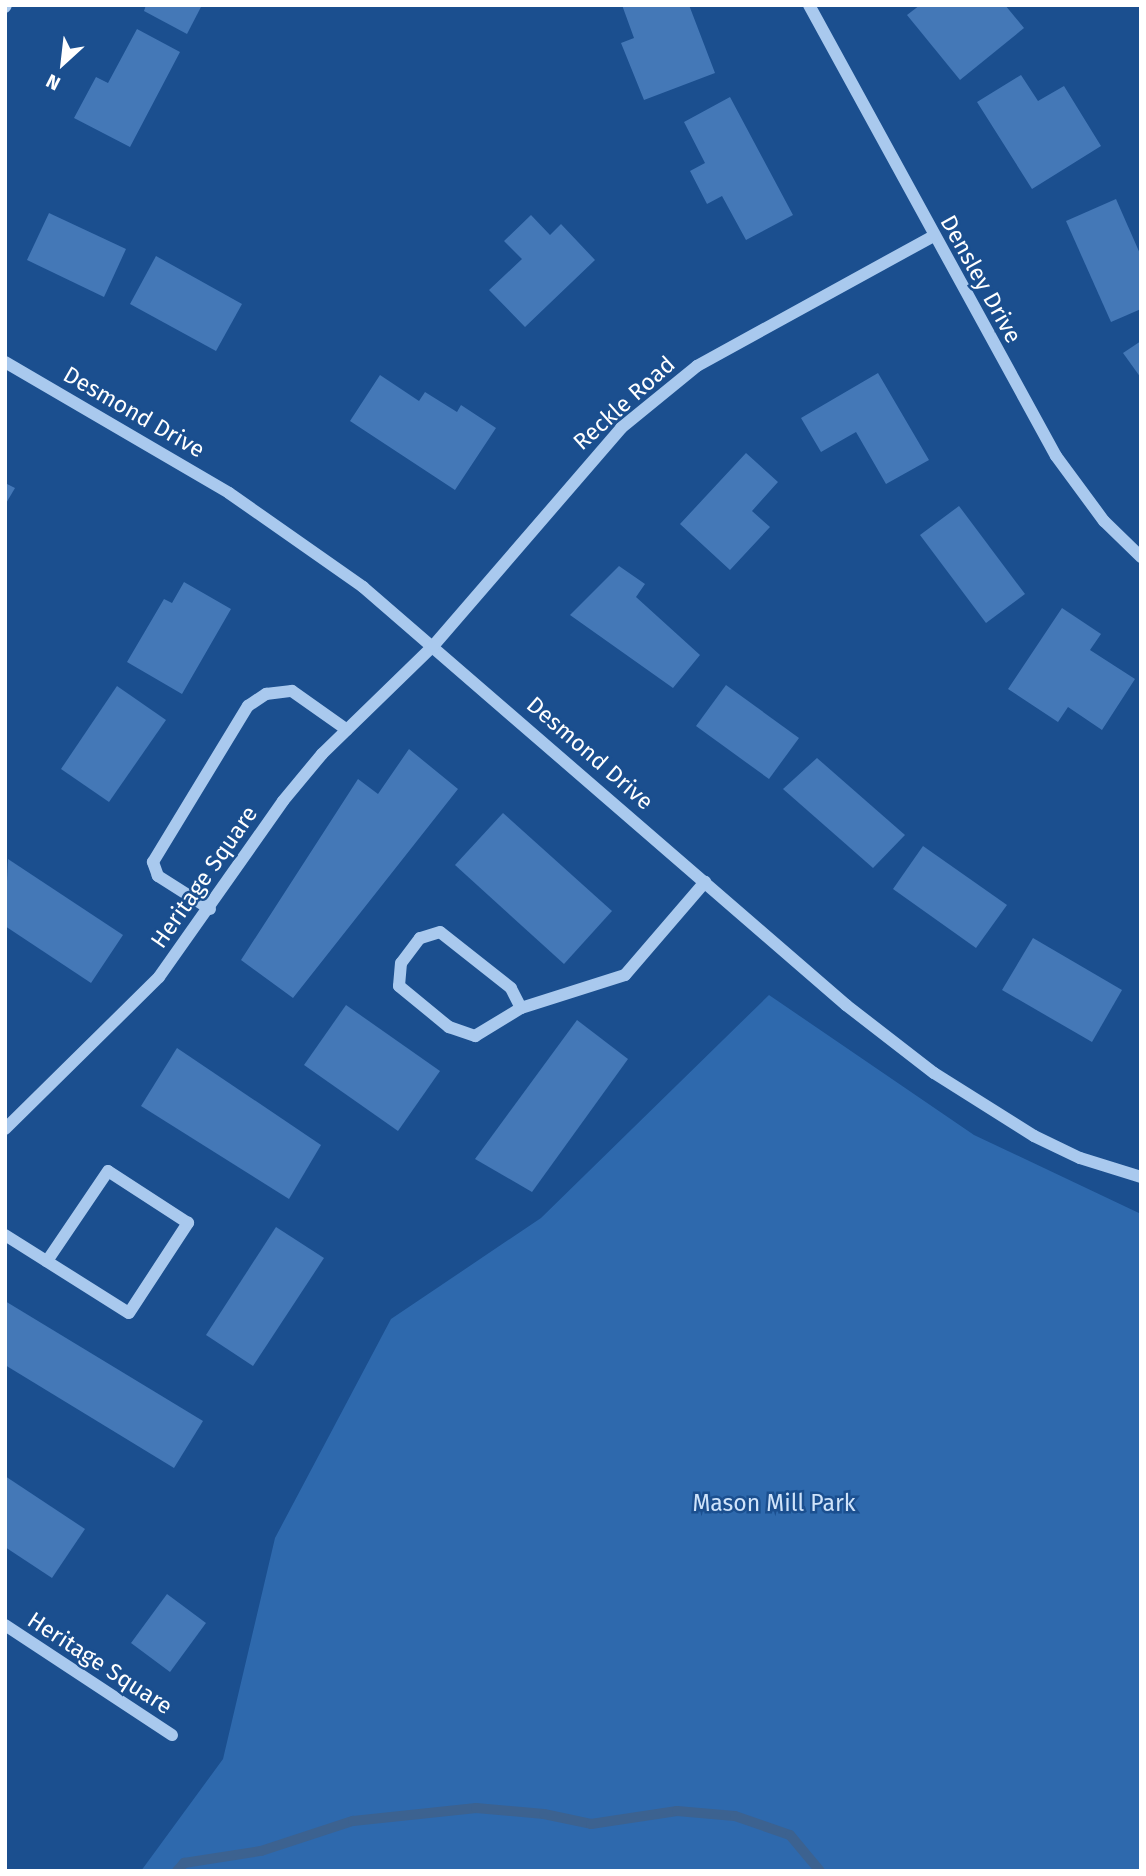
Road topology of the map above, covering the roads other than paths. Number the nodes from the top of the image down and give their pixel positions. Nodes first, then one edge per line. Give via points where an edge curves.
1 (809, 5) edge
2 (933, 236) junction
3 (5, 362) edge
4 (1141, 557) edge
5 (434, 645) junction
6 (346, 730) junction
7 (705, 882) junction
8 (210, 909) junction
9 (521, 1007) junction
10 (5, 1129) edge
11 (1141, 1177) edge
12 (5, 1235) edge
13 (47, 1261) junction
14 (5, 1625) edge
15 (172, 1735) dead end

1 - 2 street, Densley Drive
2 - 4 street, Densley Drive via 1056,456 1104,521
2 - 5 street, Reckle Road via 697,366 659,395 578,474
3 - 5 street, Desmond Drive via 278,525
5 - 6 street, Heritage Square
5 - 7 street, Desmond Drive
6 - 8 street, Heritage Square via 283,801
6 - 8 street via 292,691 266,694 248,706 153,862 158,876
7 - 9 street via 625,975
7 - 11 street, Desmond Drive via 846,1005 972,1099 1080,1158
8 - 10 street, Heritage Square via 159,977
9 - 9 street via 475,1036 449,1027 400,986 401,963 420,938 440,932 511,988
12 - 13 street
13 - 13 street via 129,1313 188,1223 108,1171
14 - 15 street, Heritage Square

